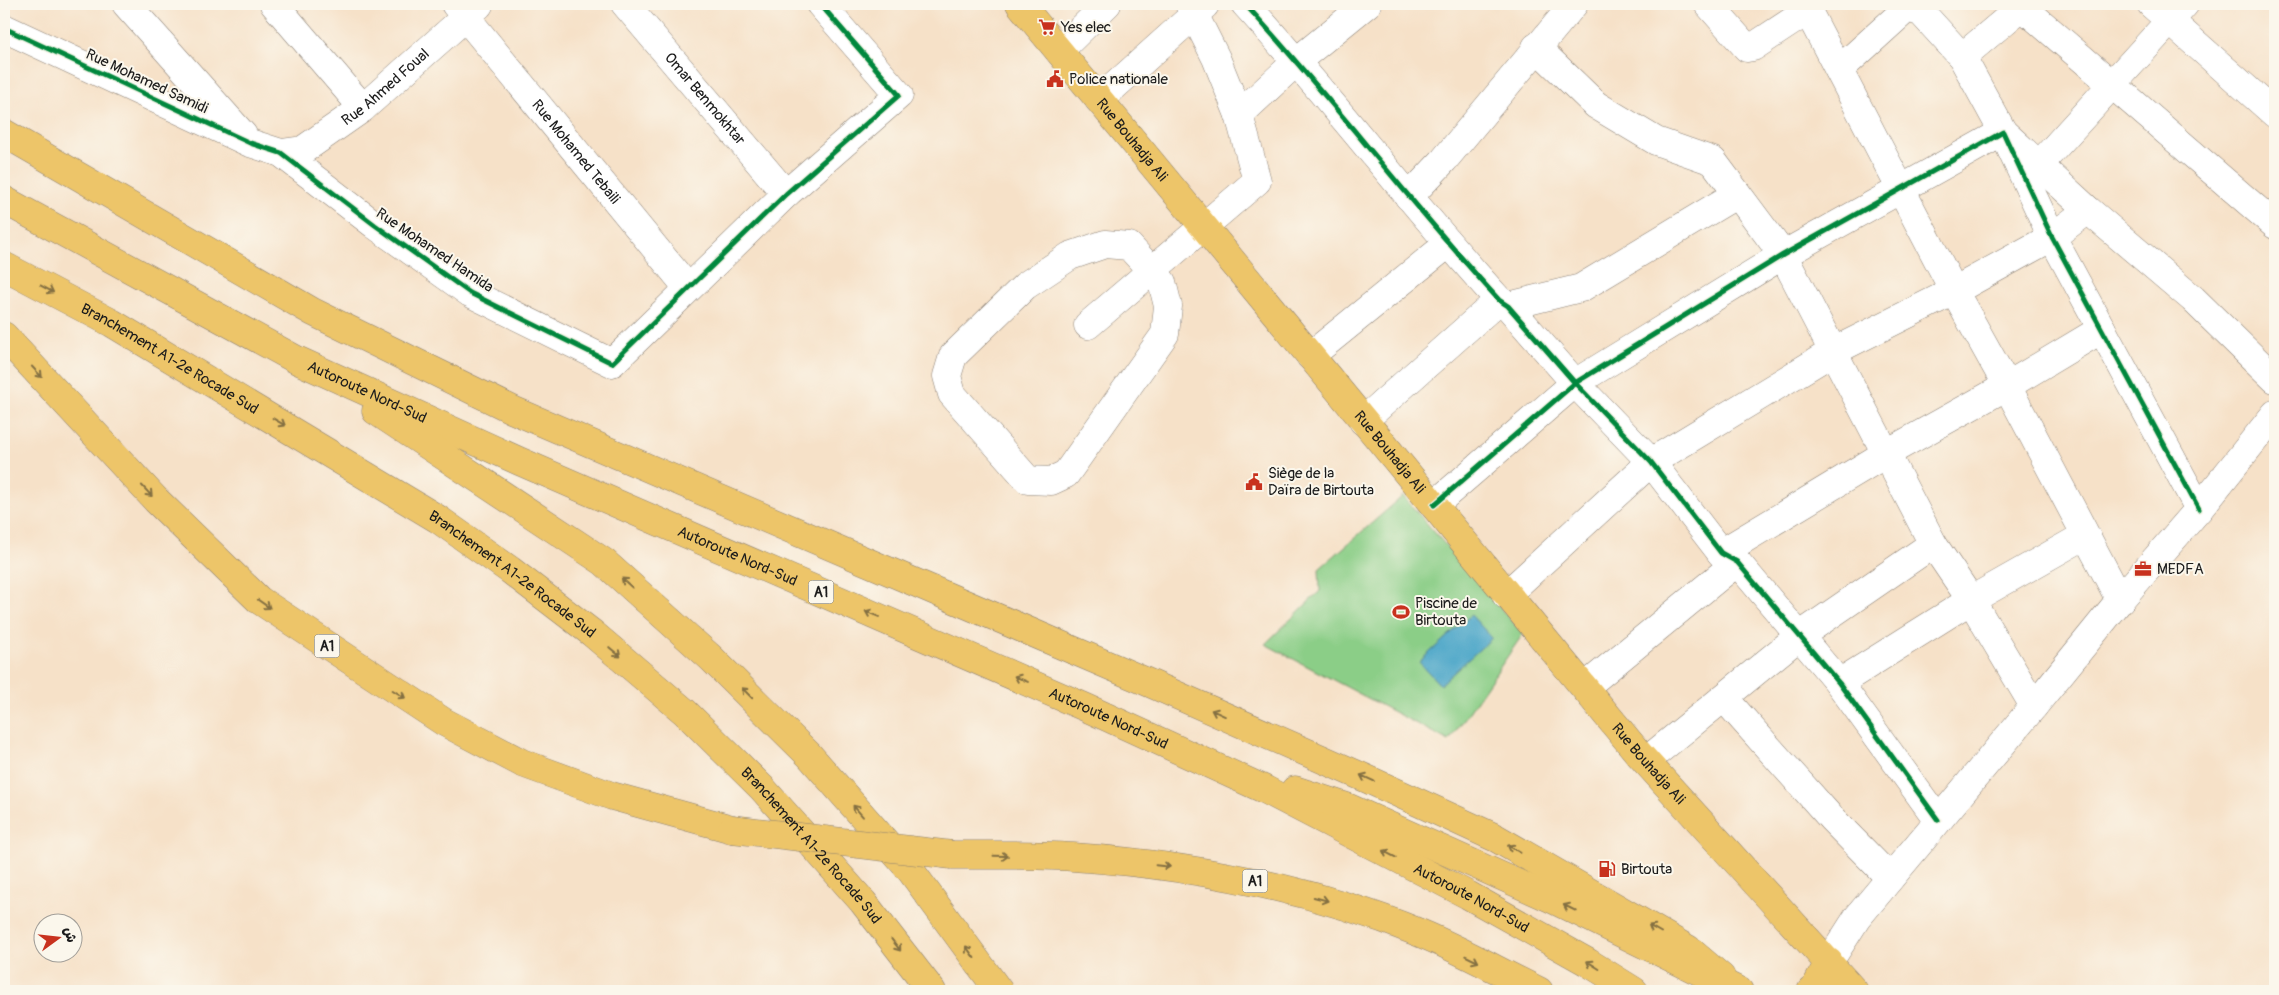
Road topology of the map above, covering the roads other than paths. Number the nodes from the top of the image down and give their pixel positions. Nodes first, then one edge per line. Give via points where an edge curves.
1 (126, 4) edge
2 (274, 4) edge
3 (625, 4) edge
4 (820, 4) edge
5 (1020, 4) edge
6 (1107, 4) edge
7 (1244, 4) edge
8 (1367, 4) edge
9 (1574, 4) edge
10 (1708, 4) edge
11 (2022, 5) edge
12 (467, 8) edge
13 (1197, 8) edge
14 (2168, 9) edge
15 (4, 28) edge
16 (1536, 47) junction
17 (1059, 51) junction
18 (1962, 57) junction
19 (1297, 61) junction
20 (1839, 70) junction
21 (2111, 85) junction
22 (1099, 100) junction
23 (363, 108) junction
24 (2275, 114) edge
25 (1240, 115) junction
26 (2003, 132) junction
27 (4, 133) edge
28 (250, 144) junction
29 (281, 153) junction
30 (2038, 166) junction
31 (1902, 191) junction
32 (786, 194) junction
33 (1737, 194) junction
34 (1408, 197) junction
35 (4, 200) edge
36 (2088, 210) junction
37 (2275, 225) edge
38 (1203, 227) junction
39 (2052, 237) junction
40 (1448, 244) junction
41 (1784, 255) junction
42 (4, 266) edge
43 (1153, 270) junction
44 (688, 288) junction
45 (1954, 291) junction
46 (1504, 303) junction
47 (1088, 325) dead end
48 (2102, 329) junction
49 (4, 336) edge
50 (1834, 351) junction
51 (1310, 356) junction
52 (297, 360) junction
53 (2275, 379) edge
54 (1575, 383) junction
55 (2007, 386) junction
56 (2275, 414) edge
57 (1363, 420) junction
58 (1887, 453) junction
59 (1651, 462) junction
60 (1434, 505) junction
61 (2199, 510) junction
62 (2084, 536) junction
63 (1933, 544) junction
64 (1729, 558) junction
65 (1506, 594) junction
66 (1971, 600) junction
67 (2120, 600) junction
68 (1798, 637) junction
69 (1839, 683) junction
70 (1585, 687) junction
71 (1724, 698) junction
72 (2034, 706) junction
73 (1200, 760) junction
74 (1646, 761) junction
75 (1938, 820) junction
76 (1890, 878) junction
77 (1829, 962) junction
78 (1738, 990) edge
79 (932, 991) edge
80 (999, 991) edge
81 (1539, 991) edge
82 (1634, 991) edge
83 (1811, 991) edge
84 (1854, 991) edge

1 - 28 street
2 - 23 street
3 - 32 street, Omar Benmokhtar
4 - 32 street via 899,95
5 - 17 main road, Rue Bouhadja Ali
6 - 17 street
7 - 19 street
8 - 19 street
9 - 16 street
10 - 20 street via 1747,48 1808,14
11 - 18 street
11 - 21 street
12 - 23 street, Rue Ahmed Foual
12 - 44 street, Rue Mohamed Tebaili
13 - 22 street
13 - 25 street
14 - 21 street
14 - 24 street
15 - 28 street, Rue Mohamed Samidi
16 - 33 street via 1596,105 1656,141 1713,161
16 - 34 street via 1444,160
17 - 22 main road, Rue Bouhadja Ali
18 - 20 street via 1921,12 1910,9
18 - 26 street
19 - 25 street
19 - 34 street
20 - 31 street
21 - 30 street
21 - 37 street
22 - 38 main road, Rue Bouhadja Ali
23 - 29 street, Rue Ahmed Foual via 303,150
25 - 38 street via 1257,181
26 - 30 street
26 - 31 street
26 - 39 street
78 -> 27 main road via 1688,948 1496,838 1157,686 513,410 313,312
28 - 29 street, Rue Mohamed Samidi
29 - 44 street, Rue Mohamed Hamida via 375,226 470,293 612,363
30 - 36 street
31 - 41 street
31 - 45 street
32 - 44 street
33 - 41 street
33 - 46 street via 1581,288
34 - 40 street
35 - 52 main road, Autoroute Nord-Sud / A1
36 - 39 street
36 - 53 street via 2193,298
38 - 43 street
38 - 51 main road, Rue Bouhadja Ali
39 - 45 street
39 - 48 street
40 - 46 street
40 - 51 street
41 - 50 street
41 - 54 street
42 -> 79 main road, Branchement A1-2e Rocade Sud via 112,324 438,519 592,633 685,712 762,788 863,902
43 - 43 street via 1129,246 1105,244 1070,256 1024,286 953,356 947,376 952,394 1028,480 1051,481 1066,474 1164,334 1168,306 1162,282
43 - 47 street
45 - 50 street
45 - 55 street
46 - 54 street
46 - 57 street
48 - 55 street
48 - 61 street
49 -> 81 main road, A1, bridge via 156,500 259,600 444,722 522,763 612,796 732,829 952,855 1072,857 1171,866 1248,879 1330,902 1420,933
50 - 58 street
50 - 59 street
51 - 57 main road, Rue Bouhadja Ali
73 -> 52 main road, Autoroute Nord-Sud / A1 via 519,462
80 -> 52 main road via 911,870 809,755 711,658 604,562
54 - 59 street
54 - 60 street
55 - 58 street
55 - 62 street
56 - 61 street
57 - 60 main road, Rue Bouhadja Ali
58 - 63 street
58 - 64 street
59 - 64 street
59 - 65 street
60 - 65 main road, Rue Bouhadja Ali
61 - 67 street
62 - 66 street
62 - 67 street
63 - 66 street
63 - 68 street
64 - 68 street
64 - 70 street
65 - 70 main road, Rue Bouhadja Ali
66 - 69 street
66 - 72 street
67 - 72 street
68 - 69 street
68 - 71 street
69 - 75 street
70 - 74 main road, Rue Bouhadja Ali
71 - 74 street
71 - 76 street via 1832,819
72 - 75 street
78 -> 73 main road via 1550,898 1347,807
82 -> 73 main road, Autoroute Nord-Sud / A1 via 1589,962 1468,895 1266,790
74 - 77 main road, Rue Bouhadja Ali
75 - 76 street
76 - 77 street via 1857,918
77 - 83 main road
77 - 84 main road, Rue Bouhadja Ali

